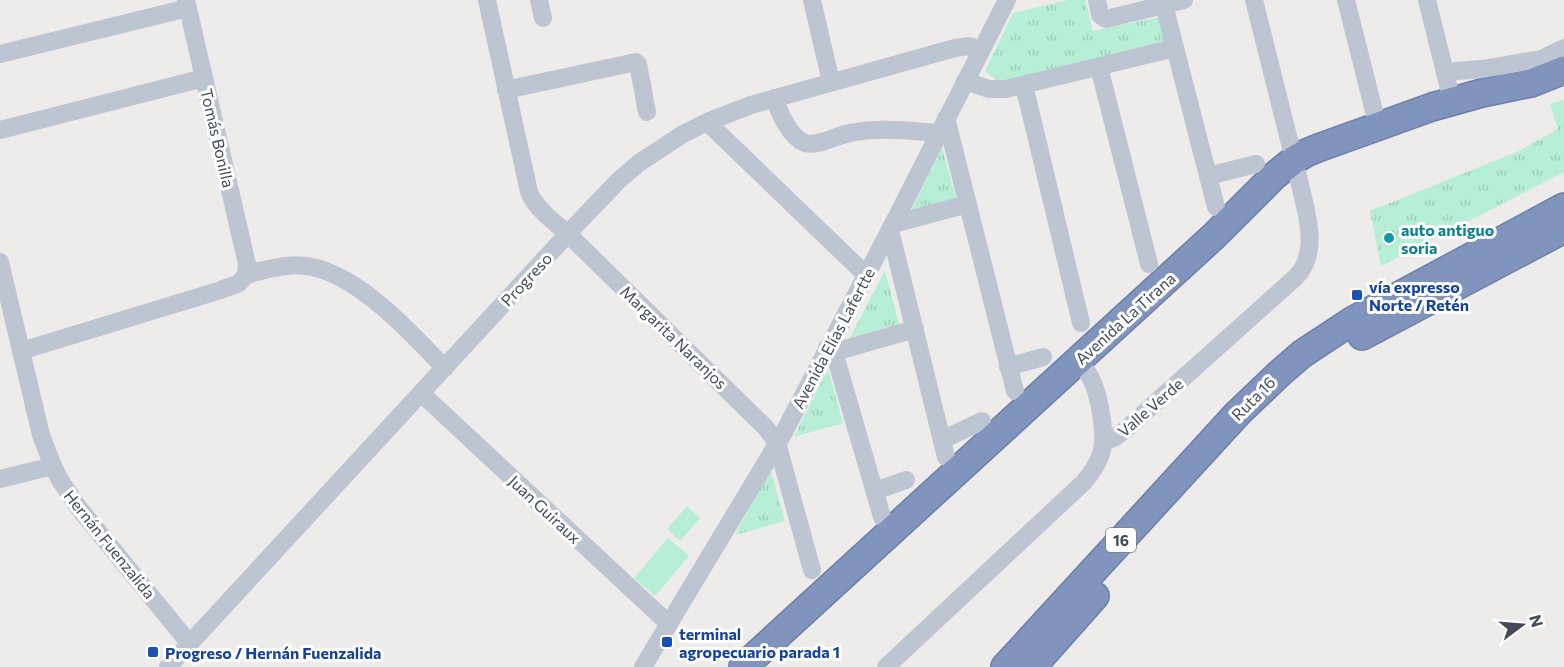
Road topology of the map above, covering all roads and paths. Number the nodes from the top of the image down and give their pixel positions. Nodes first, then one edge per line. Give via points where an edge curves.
1 (487, 0) edge
2 (812, 0) edge
3 (1007, 0) edge
4 (1096, 0) edge
5 (1184, 0) edge
6 (1254, 0) edge
7 (1346, 0) edge
8 (1427, 0) edge
9 (187, 4) edge
10 (1164, 5) junction
11 (1175, 48) junction
12 (1564, 48) edge
13 (981, 50) junction
14 (0, 54) edge
15 (1098, 67) junction
16 (1445, 72) junction
17 (204, 78) junction
18 (965, 81) junction
19 (831, 82) junction
20 (1024, 85) junction
21 (1561, 85) edge
22 (506, 90) junction
23 (774, 98) junction
24 (1452, 101) junction
25 (647, 112) dead end
26 (707, 122) junction
27 (942, 125) junction
28 (1378, 127) junction
29 (0, 130) edge
30 (1256, 164) dead end
31 (1296, 167) junction
32 (1208, 176) junction
33 (968, 204) junction
34 (1216, 207) dead end
35 (1564, 207) edge
36 (891, 227) junction
37 (1564, 229) edge
38 (568, 234) junction
39 (0, 262) edge
40 (1149, 264) dead end
41 (866, 275) junction
42 (246, 276) junction
43 (4, 301) edge
44 (1081, 323) dead end
45 (915, 329) junction
46 (830, 350) junction
47 (21, 351) junction
48 (1043, 357) dead end
49 (1008, 367) junction
50 (1083, 367) junction
51 (445, 368) junction
52 (1015, 391) dead end
53 (421, 393) junction
54 (982, 421) dead end
55 (1104, 442) junction
56 (777, 443) junction
57 (53, 466) junction
58 (0, 479) edge
59 (906, 480) dead end
60 (875, 491) junction
61 (882, 517) dead end
62 (812, 570) dead end
63 (691, 589) junction
64 (655, 610) junction
65 (669, 624) junction
66 (190, 644) junction
67 (168, 667) edge
68 (643, 667) edge
69 (743, 667) edge
70 (767, 667) edge
71 (886, 667) edge
72 (1005, 667) edge
73 (1032, 667) edge

1 - 22 street, Margarita Naranjos
2 - 19 street
3 - 13 street, Avenida Elías Lafertte
4 - 10 street via 1103,18 1109,19
5 - 10 street
6 - 31 street, Valle Verde
7 - 28 street
8 - 16 street
9 - 14 street
9 - 17 street, Tomás Bonilla
10 - 11 street
11 - 15 street
11 - 32 street
12 - 16 street via 1541,58
13 - 18 street, Avenida Elías Lafertte
13 - 19 street, Progreso via 969,46 956,48
15 - 20 street
15 - 40 street
16 - 24 street
17 - 29 street
17 - 42 street, Tomás Bonilla via 247,264
18 - 20 street via 989,89
18 - 27 street, Avenida Elías Lafertte
19 - 23 street, Progreso
20 - 44 street
21 - 24 highway, Avenida La Tirana via 1531,83
21 - 31 highway, Avenida La Tirana via 1532,98 1436,120 1306,169
22 - 25 street via 636,62
22 - 38 street, Margarita Naranjos via 529,192 538,208
23 - 26 street, Progreso
23 - 27 street via 788,127 809,144 858,131
24 - 28 highway, Avenida La Tirana
26 - 38 street, Progreso via 632,168
26 - 41 street
27 - 33 street
27 - 36 street, Avenida Elías Lafertte
28 - 31 highway, Avenida La Tirana via 1318,148
30 - 32 street
31 - 50 highway, Avenida La Tirana via 1274,176
31 - 55 street, Valle Verde via 1309,231 1304,268 1125,430
32 - 34 street
33 - 36 street
33 - 49 street
35 - 72 highway, Ruta 16 / 16 via 1352,321 1280,373 1238,413
36 - 41 street, Avenida Elías Lafertte
36 - 45 street
37 - 73 highway, Ruta 16 / 16 via 1358,338 1290,386 1250,424
38 - 51 street, Progreso
38 - 56 street, Margarita Naranjos
39 - 43 street, Hernán Fuenzalida
41 - 46 street, Avenida Elías Lafertte
42 - 47 street via 221,290
42 - 51 street via 284,266 323,269 367,293
43 - 47 street, Hernán Fuenzalida
45 - 46 street
45 - 54 street via 944,448
46 - 56 street, Avenida Elías Lafertte
46 - 60 street
47 - 57 street, Hernán Fuenzalida via 41,435
48 - 49 street
49 - 52 street
50 - 55 street via 1099,406
50 - 69 highway, Avenida La Tirana
50 - 70 highway, Avenida La Tirana
51 - 53 street, Progreso
53 - 64 street, Juan Guiraux
53 - 66 street, Progreso
55 - 71 street, Valle Verde via 1098,462 1084,482
56 - 62 street
56 - 63 street, Avenida Elías Lafertte
57 - 58 street
57 - 66 street, Hernán Fuenzalida via 78,507
59 - 60 street
60 - 61 street
63 - 64 street
63 - 65 street, Avenida Elías Lafertte
64 - 65 street, Juan Guiraux
65 - 68 street, Avenida Elías Lafertte
66 - 67 street, Progreso

